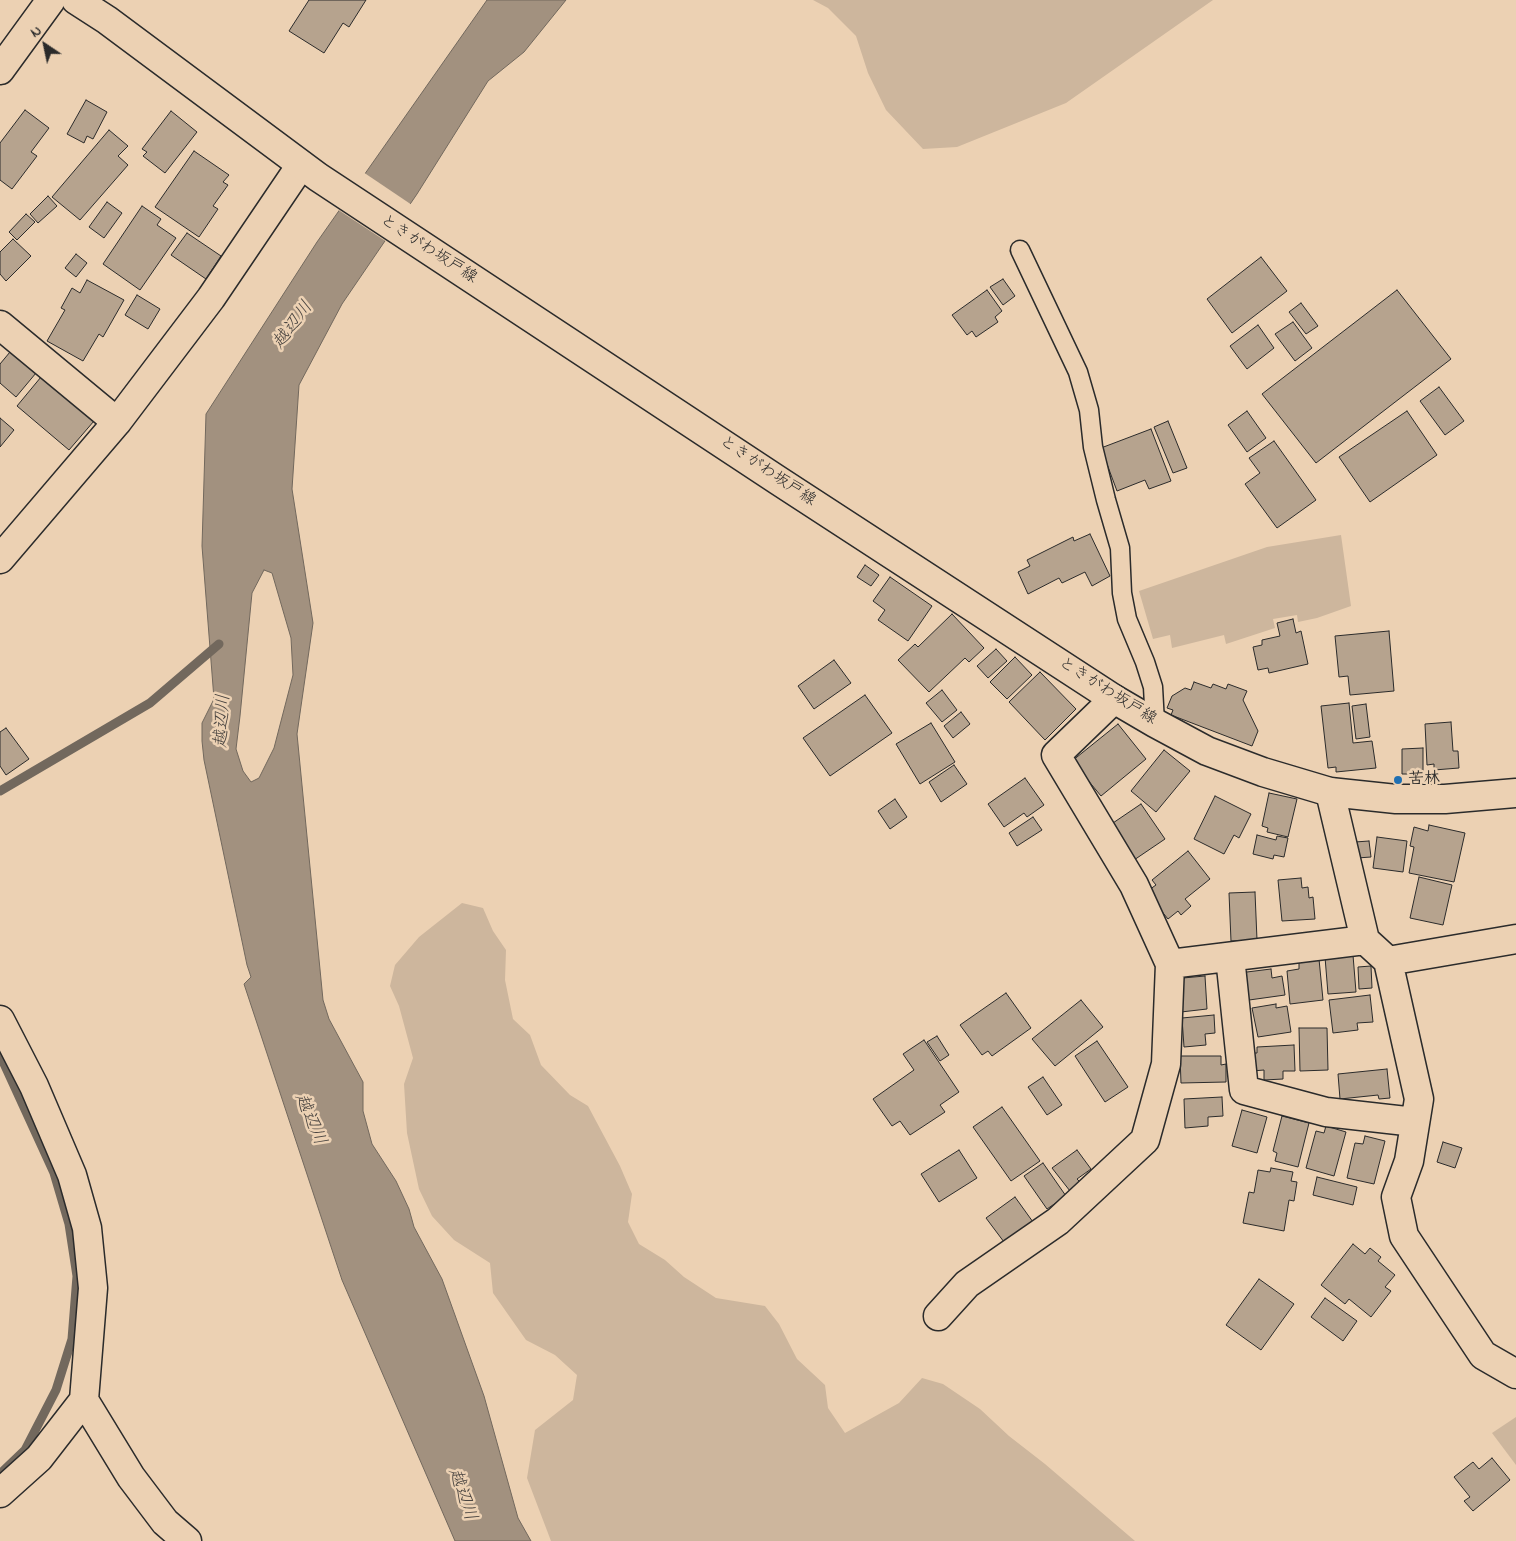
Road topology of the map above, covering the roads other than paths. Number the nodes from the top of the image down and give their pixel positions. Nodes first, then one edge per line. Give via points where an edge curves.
1 (51, 0) edge
2 (76, 0) edge
3 (0, 70) edge
4 (309, 171) junction
5 (1020, 250) dead end
6 (0, 325) edge
7 (116, 422) junction
8 (0, 559) edge
9 (1114, 699) junction
10 (1155, 723) junction
11 (1330, 792) junction
12 (1516, 793) edge
13 (1516, 939) edge
14 (1365, 940) junction
15 (1230, 957) junction
16 (1388, 961) junction
17 (1170, 964) junction
18 (0, 1020) edge
19 (1416, 1122) junction
20 (938, 1316) dead end
21 (1516, 1374) edge
22 (84, 1400) junction
23 (0, 1493) edge
24 (187, 1541) edge

1 - 3 street
2 - 4 street, ときがわ坂戸線
4 - 7 street
4 - 9 street, ときがわ坂戸線
5 - 10 lane via 1078,372 1089,410 1093,447 1120,548 1126,619 1153,688
6 - 7 street
7 - 8 street
9 - 10 street, ときがわ坂戸線
9 - 17 street via 1056,755 1134,885
10 - 11 street, ときがわ坂戸線 via 1207,751
11 - 12 street, ときがわ坂戸線 via 1396,799
11 - 14 street
13 - 16 street
14 - 15 street
14 - 16 street
15 - 17 street
15 - 19 street via 1244,1090 1326,1112
16 - 19 street via 1419,1099
17 - 20 street via 1166,1064 1145,1140 1058,1221 966,1284
18 - 22 street via 34,1086 72,1175 87,1228 94,1288
19 - 21 street via 1409,1161 1396,1197 1404,1236 1484,1356
22 - 23 street via 39,1458
22 - 24 street via 131,1477 165,1522

